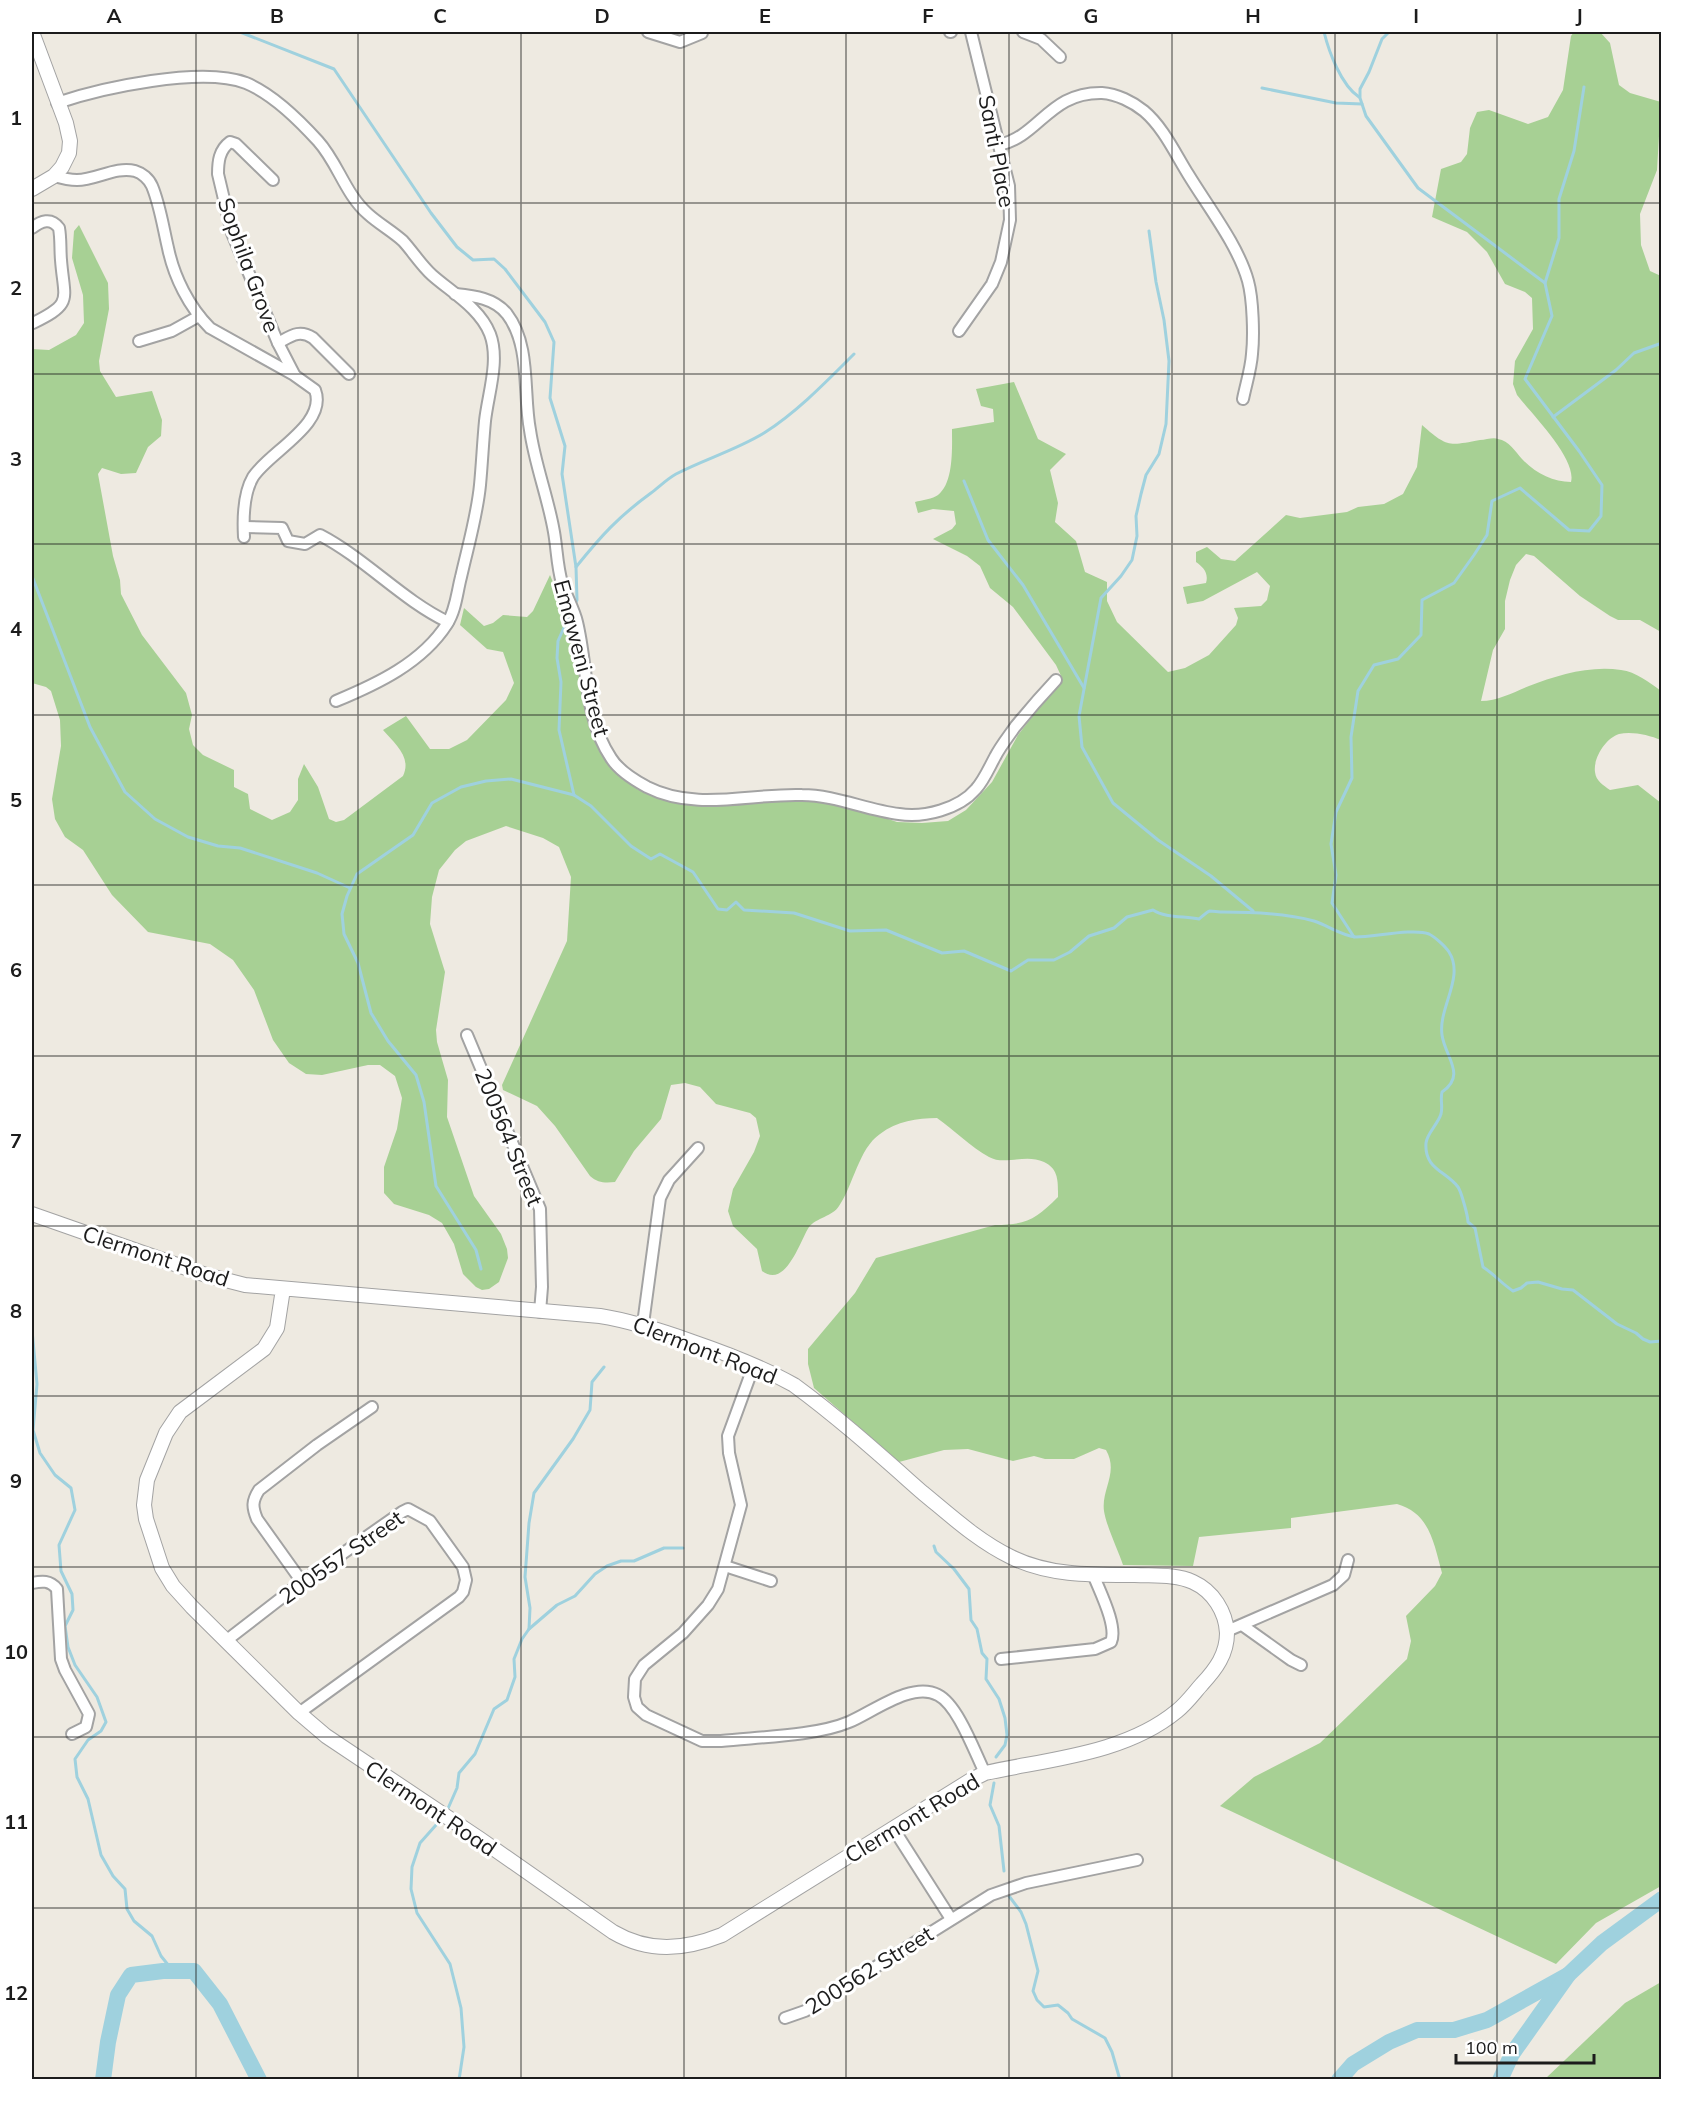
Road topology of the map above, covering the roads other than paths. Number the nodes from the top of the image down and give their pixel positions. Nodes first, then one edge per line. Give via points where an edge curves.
1 (32, 32) edge
2 (648, 32) edge
3 (971, 32) edge
4 (1023, 32) edge
5 (702, 33) dead end
6 (1060, 57) dead end
7 (57, 103) junction
8 (999, 145) junction
9 (54, 176) junction
10 (273, 180) dead end
11 (32, 189) edge
12 (32, 228) edge
13 (455, 294) junction
14 (199, 316) junction
15 (33, 323) edge
16 (959, 331) dead end
17 (139, 341) dead end
18 (278, 343) junction
19 (349, 374) dead end
20 (294, 375) junction
21 (1243, 399) dead end
22 (448, 622) junction
23 (1056, 680) dead end
24 (336, 700) dead end
25 (467, 1035) dead end
26 (698, 1148) dead end
27 (32, 1214) edge
28 (283, 1289) junction
29 (540, 1312) junction
30 (644, 1324) junction
31 (754, 1365) junction
32 (372, 1407) dead end
33 (1348, 1560) dead end
34 (725, 1566) junction
35 (1093, 1574) junction
36 (771, 1581) dead end
37 (302, 1582) junction
38 (32, 1583) edge
39 (1242, 1625) junction
40 (1227, 1631) junction
41 (226, 1640) junction
42 (1001, 1659) dead end
43 (1301, 1665) dead end
44 (299, 1713) junction
45 (72, 1734) dead end
46 (985, 1773) junction
47 (893, 1828) junction
48 (1137, 1860) dead end
49 (951, 1919) junction
50 (785, 2018) dead end

1 - 7 street
2 - 5 street via 680,42
3 - 8 street, Santi Place
4 - 6 street via 1041,39
7 - 9 street via 70,147 66,161
7 - 13 street via 101,90 184,78 228,79 255,87 320,142 360,206 397,236
8 - 16 street, Santi Place via 1011,204 1007,240 992,284
8 - 21 street via 1079,96 1105,93 1136,105 1149,116 1234,248 1248,282 1252,354
9 - 11 street
9 - 14 street via 77,180 134,171 147,178 152,184 168,251
10 - 18 street, Sophila Grove via 236,144 230,142 222,150 218,174 232,233
12 - 15 street via 49,220 60,232 65,298 57,309
13 - 22 street via 484,321 493,345 493,369 476,513
13 - 23 street, Emaweni Street via 491,301 514,325 524,363 529,428 557,561 576,618 589,700 611,758 622,772 646,787 703,800 801,795 900,814 931,813 963,800 977,788 1016,726
14 - 17 street via 172,331
14 - 20 street via 210,328
18 - 19 street via 296,333 307,334
18 - 20 street, Sophila Grove
20 - 22 street via 315,390 318,404 310,420 253,478 244,513 244,532 282,528 288,542 300,544 320,536
22 - 24 street via 436,639 403,667
25 - 29 street, 200564 Street via 540,1209
26 - 30 street via 669,1180 660,1198
27 - 28 street, Clermont Road via 206,1275 244,1285
28 - 29 street, Clermont Road
28 - 41 street, Clermont Road via 272,1340 172,1422 145,1492 146,1519 165,1574 182,1597
29 - 30 street, Clermont Road
30 - 31 street, Clermont Road
31 - 34 street via 728,1436 741,1505
31 - 35 street, Clermont Road via 813,1399 962,1526 1000,1551 1043,1569
32 - 37 street via 317,1445 254,1498 252,1508 257,1519
33 - 39 street via 1344,1575 1333,1585
34 - 36 street
34 - 46 street via 708,1605 639,1670 634,1696 637,1707 646,1715 702,1741 721,1742 833,1728 905,1695 925,1691 940,1695 952,1708
35 - 40 street, Clermont Road via 1176,1576 1190,1581 1214,1599
35 - 42 street via 1112,1627 1111,1642 1095,1649
37 - 41 street, 200557 Street
37 - 44 street, 200557 Street via 408,1509 430,1521 463,1567 466,1580 459,1597
38 - 45 street via 45,1581 57,1589 61,1659 89,1714 86,1727
39 - 40 street
39 - 43 street
40 - 46 street, Clermont Road via 1219,1664 1192,1696 1162,1722 1107,1748
41 - 44 street, Clermont Road
44 - 47 street, Clermont Road via 342,1748 563,1899 613,1932 643,1946 689,1945 722,1935
46 - 47 street, Clermont Road
47 - 49 street, 200562 Street
48 - 49 street, 200562 Street via 1007,1888
49 - 50 street, 200562 Street via 805,2011

